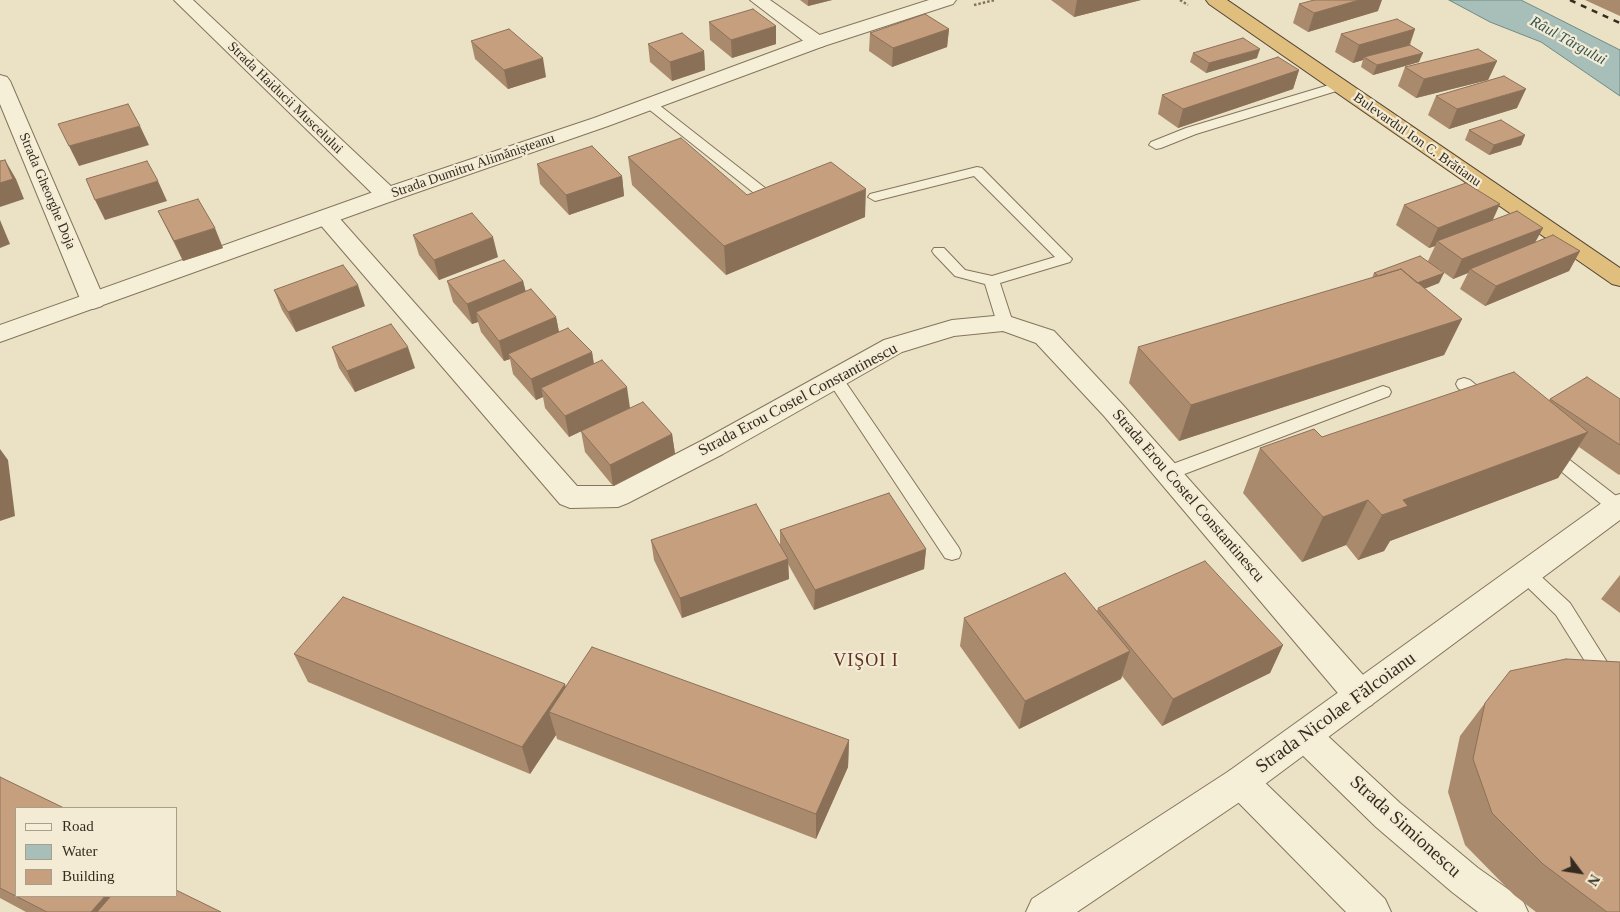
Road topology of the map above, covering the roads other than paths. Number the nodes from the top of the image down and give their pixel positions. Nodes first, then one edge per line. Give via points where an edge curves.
1 (183, 0) edge
2 (759, 0) edge
3 (947, 0) edge
4 (1215, 0) edge
5 (817, 42) junction
6 (0, 81) edge
7 (1339, 86) junction
8 (650, 104) junction
9 (1156, 145) dead end
10 (387, 195) junction
11 (875, 197) dead end
12 (769, 198) edge
13 (326, 217) junction
14 (939, 251) dead end
15 (1620, 279) edge
16 (992, 281) junction
17 (93, 301) junction
18 (1005, 322) junction
19 (0, 334) edge
20 (834, 378) junction
21 (1464, 384) dead end
22 (1384, 392) dead end
23 (1502, 415) edge
24 (1533, 439) edge
25 (1168, 473) junction
26 (1619, 506) edge
27 (952, 553) dead end
28 (1526, 574) junction
29 (1620, 676) edge
30 (1360, 695) junction
31 (1305, 736) junction
32 (1241, 782) junction
33 (1045, 912) edge
34 (1372, 912) edge
35 (1509, 912) edge

1 - 10 street, Strada Haiducii Muscelului
2 - 5 street
3 - 5 street, Strada Dumitru Alimănișteanu
4 - 7 highway, Bulevardul Ion C. Brătianu
5 - 8 street, Strada Dumitru Alimănișteanu
6 - 17 street, Strada Gheorghe Doja
7 - 9 lane via 1191,131
7 - 15 highway, Bulevardul Ion C. Brătianu
8 - 10 street, Strada Dumitru Alimănișteanu
8 - 12 lane
10 - 13 street, Strada Dumitru Alimănișteanu
11 - 16 lane via 978,171 1065,259
13 - 17 street, Strada Dumitru Alimănișteanu
13 - 20 street, Strada Erou Costel Constantinescu via 570,497 618,496 713,447
14 - 16 lane via 960,274
16 - 18 lane
17 - 19 street, Strada Dumitru Alimănișteanu
18 - 20 street, Strada Erou Costel Constantinescu via 952,328 893,346
18 - 25 street, Strada Erou Costel Constantinescu via 1045,337
20 - 27 lane
21 - 23 lane
22 - 25 lane
24 - 26 lane
25 - 30 street, Strada Erou Costel Constantinescu
26 - 28 street, Strada Nicolae Fălcoianu
28 - 29 lane via 1563,609 1600,668
28 - 30 street, Strada Nicolae Fălcoianu
30 - 31 street, Strada Nicolae Fălcoianu
31 - 32 street, Strada Nicolae Fălcoianu
31 - 35 street, Strada Simionescu via 1388,816
32 - 33 street, Strada Nicolae Fălcoianu
32 - 34 street

